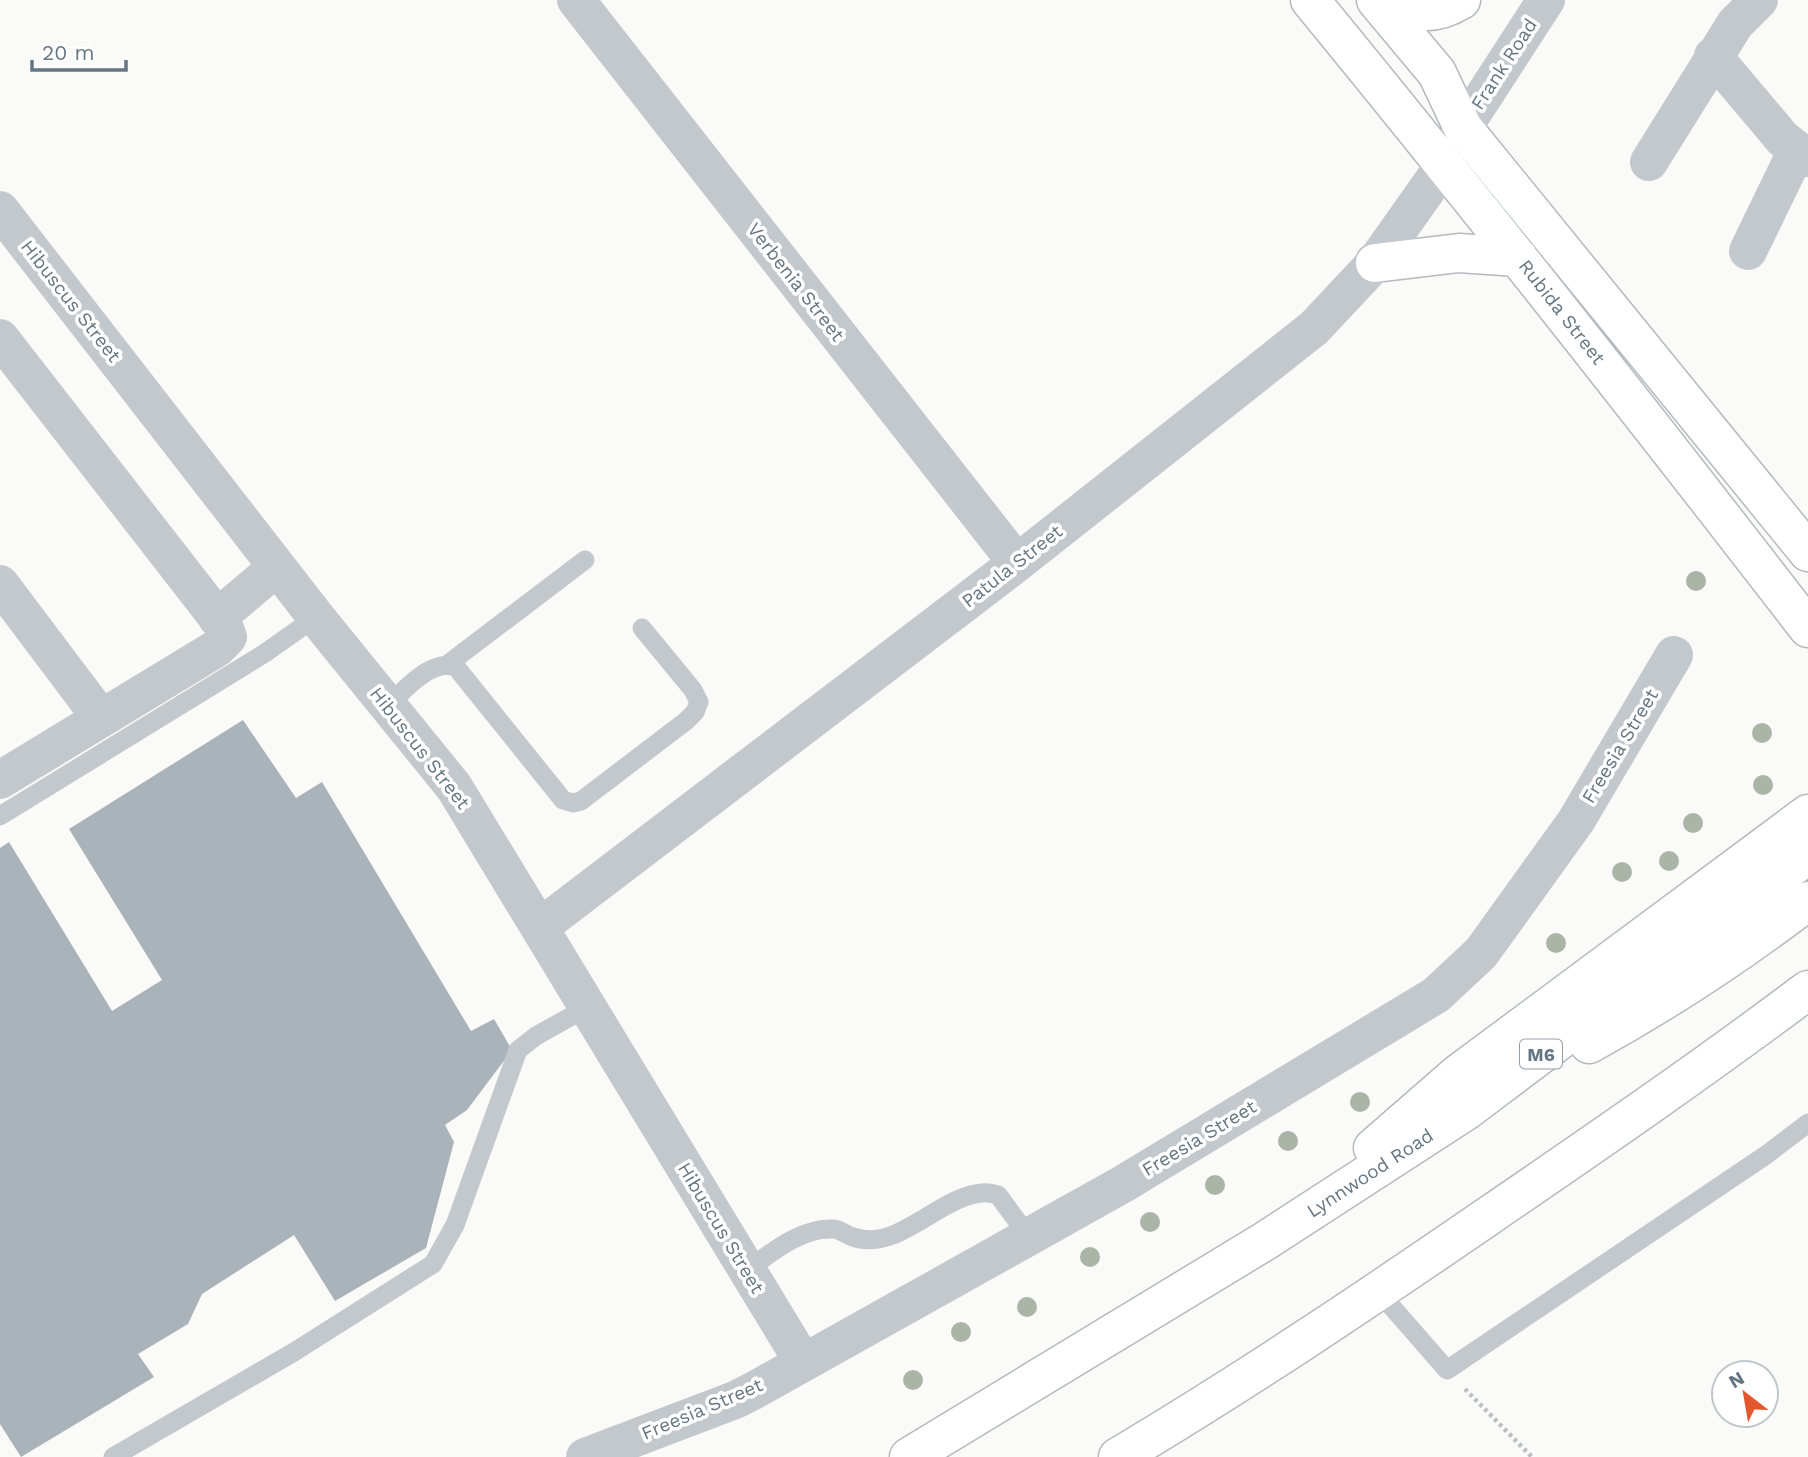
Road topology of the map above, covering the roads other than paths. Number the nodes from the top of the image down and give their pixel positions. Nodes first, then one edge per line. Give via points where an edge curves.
1 (576, 0) edge
2 (1310, 0) edge
3 (1376, 0) edge
4 (1391, 0) edge
5 (1461, 0) edge
6 (1546, 0) edge
7 (1759, 0) edge
8 (1713, 56) junction
9 (1463, 128) junction
10 (1803, 154) edge
11 (1649, 162) dead end
12 (1445, 164) junction
13 (0, 210) edge
14 (1748, 251) dead end
15 (1518, 257) junction
16 (1375, 263) junction
17 (0, 338) edge
18 (1808, 552) edge
19 (585, 560) dead end
20 (1017, 563) junction
21 (277, 567) junction
22 (0, 584) edge
23 (316, 617) junction
24 (217, 618) junction
25 (642, 628) dead end
26 (1808, 628) edge
27 (1674, 655) dead end
28 (448, 664) junction
29 (388, 705) junction
30 (101, 718) junction
31 (0, 779) edge
32 (1808, 814) edge
33 (0, 816) edge
34 (1808, 855) edge
35 (1808, 901) edge
36 (540, 927) junction
37 (1808, 990) edge
38 (586, 1008) junction
39 (1467, 1110) junction
40 (1808, 1123) edge
41 (1029, 1237) junction
42 (1265, 1241) junction
43 (747, 1270) junction
44 (1378, 1291) junction
45 (803, 1363) junction
46 (113, 1457) edge
47 (584, 1457) edge
48 (909, 1457) edge
49 (1118, 1457) edge

1 - 20 street, Verbenia Street
2 - 12 main road, Rubida Street
3 - 9 main road, Rubida Street via 1437,73
4 - 5 main road via 1426,13
6 - 9 street, Frank Road
7 - 8 street
8 - 10 street via 1783,139
8 - 11 street
9 - 12 street, Frank Road
9 - 18 main road, Rubida Street
10 - 14 street
12 - 15 main road, Rubida Street
12 - 16 street, Patula Street
13 - 21 street, Hibuscus Street
15 - 16 main road via 1459,253
15 - 26 main road, Rubida Street
16 - 20 street, Patula Street via 1314,328
17 - 24 street
19 - 28 lane
20 - 36 street, Patula Street
21 - 23 street, Hibuscus Street
21 - 24 street
22 - 30 street
23 - 29 street, Hibuscus Street
23 - 33 lane
24 - 30 street via 228,637 217,648
25 - 28 lane via 699,702 686,721 573,803 563,800 456,667
27 - 41 street, Freesia Street via 1576,821 1462,973 1436,995
28 - 29 lane via 422,676
29 - 36 street, Hibuscus Street via 454,787
30 - 31 street
32 - 42 main road via 1458,1074
34 - 39 main road, Lynnwood Road / M6
35 - 39 main road via 1615,1030
36 - 38 street, Hibuscus Street
37 - 44 main road via 1703,1069
38 - 43 street, Hibuscus Street
38 - 46 lane via 518,1050 455,1225 433,1265
39 - 42 main road, Lynnwood Road / M6
40 - 44 lane via 1447,1370
41 - 43 lane via 998,1195 983,1192 886,1237 870,1240 835,1229 817,1230
41 - 45 street, Freesia Street
42 - 48 main road, Lynnwood Road / M6
43 - 45 street, Hibuscus Street
44 - 49 main road
45 - 47 street, Freesia Street via 735,1400

